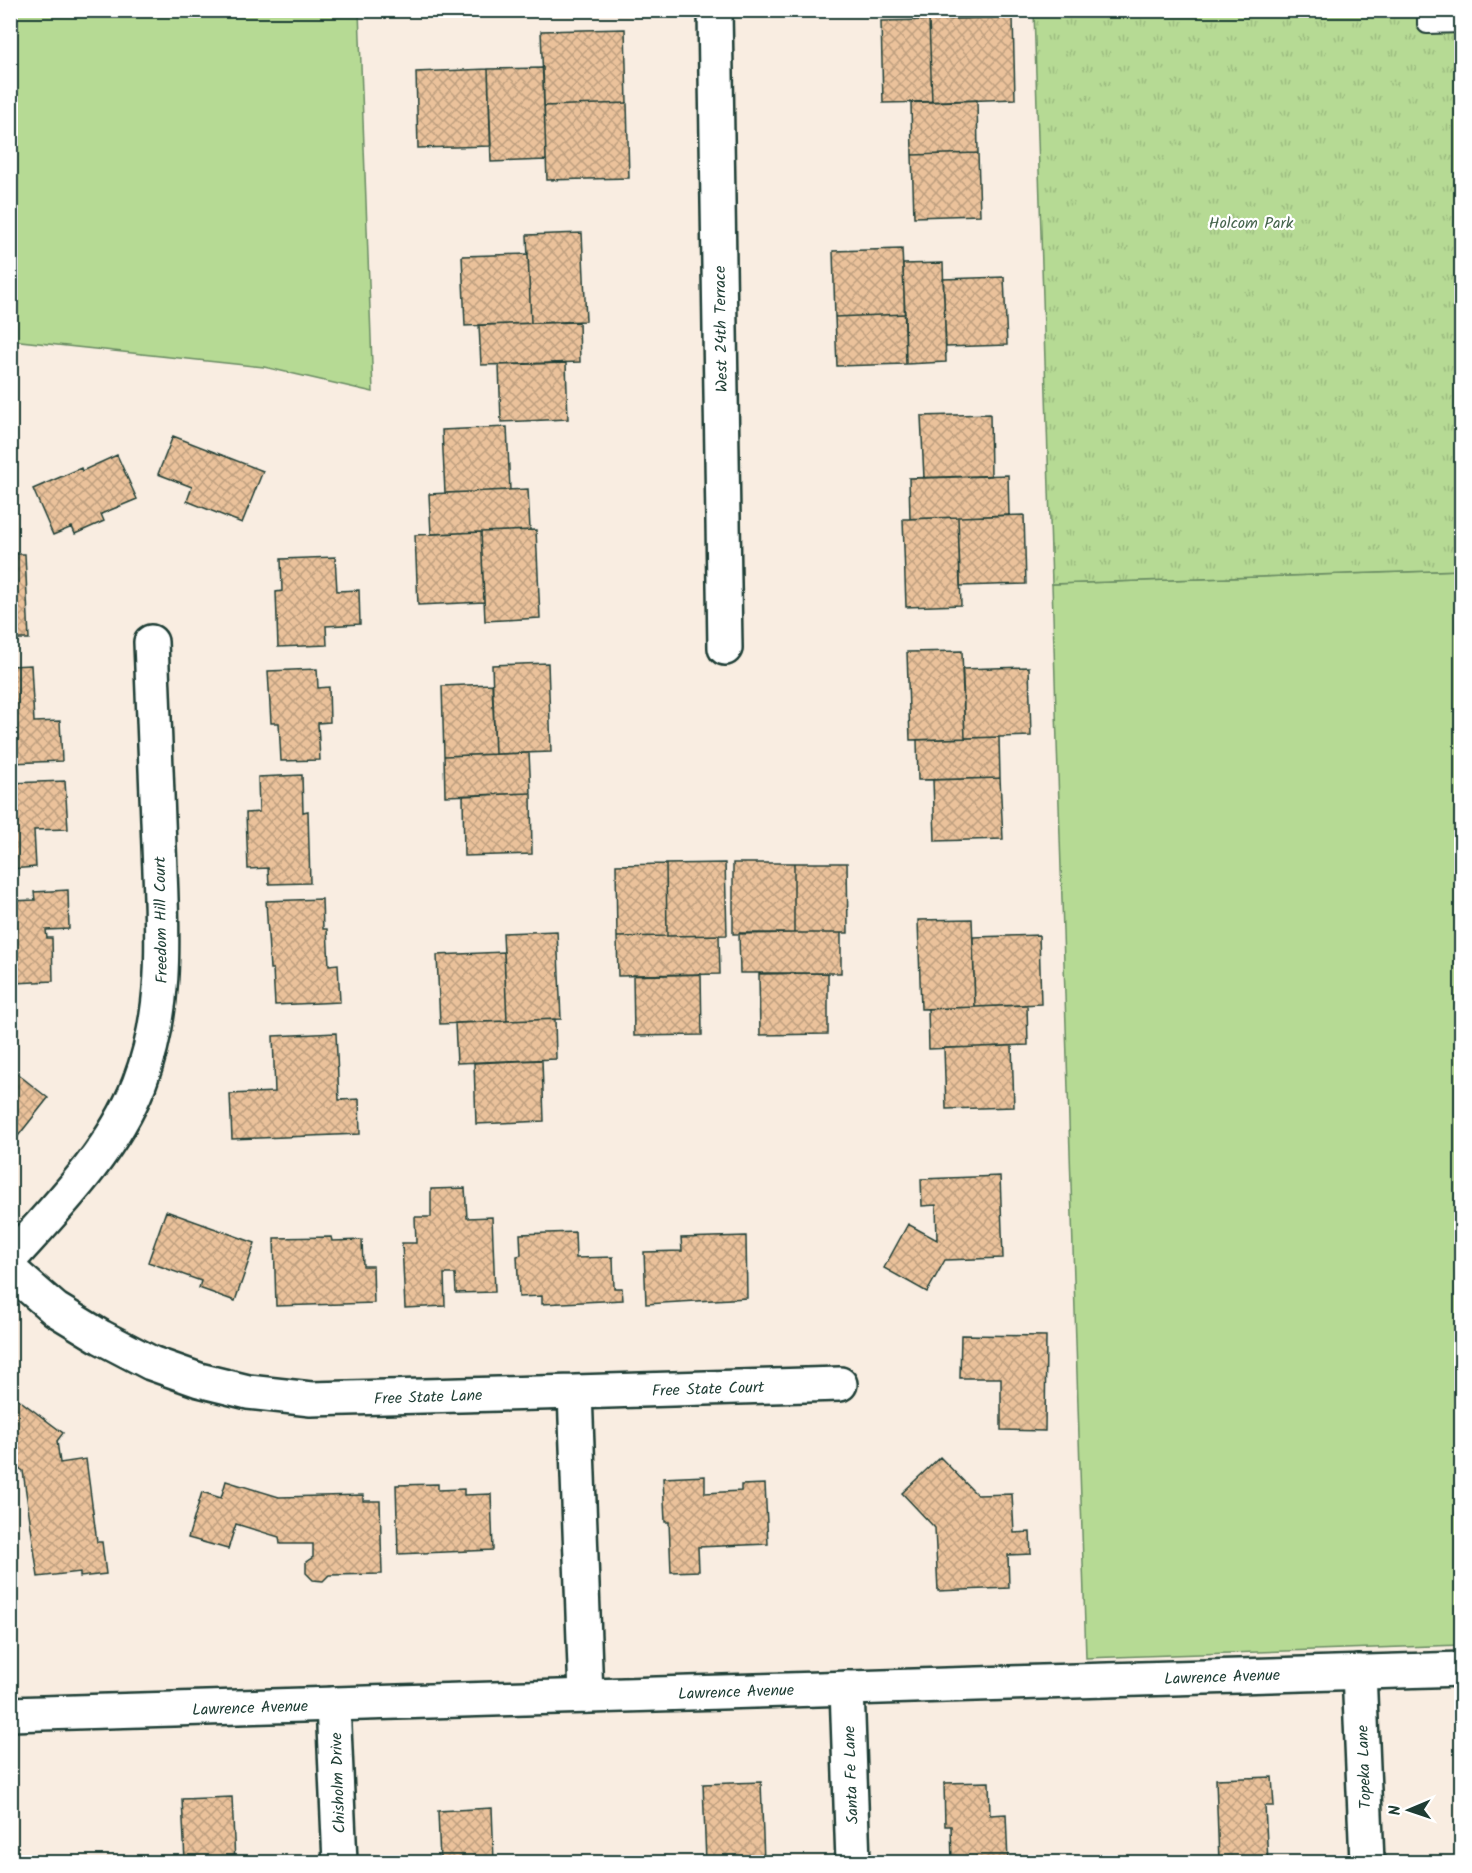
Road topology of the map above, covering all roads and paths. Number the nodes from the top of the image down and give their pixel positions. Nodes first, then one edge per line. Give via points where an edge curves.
1 (715, 10) edge
2 (1427, 10) edge
3 (1461, 23) edge
4 (151, 642) dead end
5 (725, 648) dead end
6 (10, 1260) edge
7 (10, 1270) edge
8 (840, 1384) dead end
9 (575, 1392) junction
10 (1461, 1669) edge
11 (1359, 1672) junction
12 (847, 1688) junction
13 (586, 1696) junction
14 (333, 1704) junction
15 (10, 1714) edge
16 (340, 1863) edge
17 (853, 1863) edge
18 (1367, 1863) edge

1 - 5 street, West 24th Terrace
2 - 3 lane via 1427,24
4 - 6 street, Freedom Hill Court via 163,959 157,1023 138,1086 115,1132 67,1197
7 - 9 street, Free State Lane via 56,1309 101,1338 151,1363 248,1392 311,1399
8 - 9 street, Free State Court
9 - 13 street
10 - 11 street, Lawrence Avenue
11 - 12 street, Lawrence Avenue
11 - 18 street, Topeka Lane
12 - 13 street, Lawrence Avenue
12 - 17 street, Santa Fe Lane
13 - 14 street, Lawrence Avenue
14 - 15 street, Lawrence Avenue
14 - 16 street, Chisholm Drive

